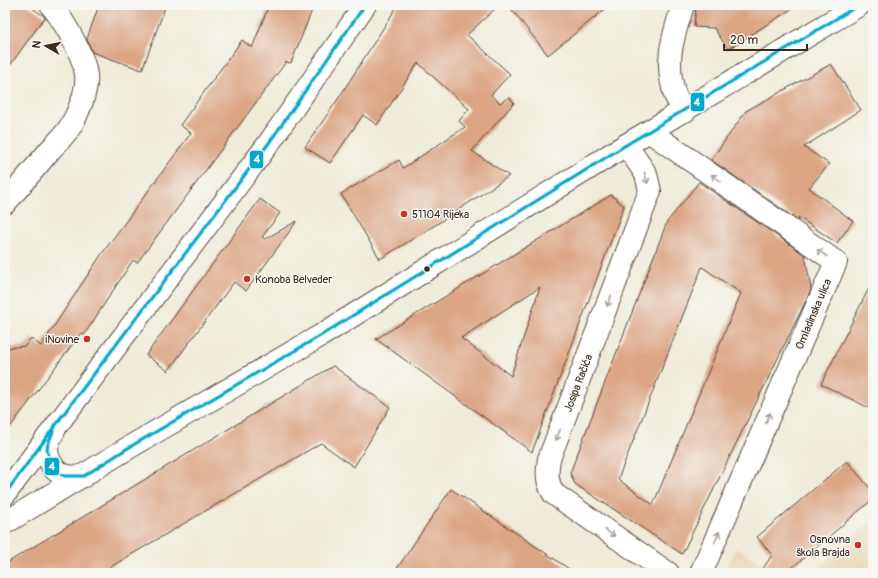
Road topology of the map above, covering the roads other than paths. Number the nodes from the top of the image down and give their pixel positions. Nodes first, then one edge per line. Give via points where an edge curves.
1 (51, 5) edge
2 (365, 5) edge
3 (683, 5) edge
4 (859, 5) edge
5 (685, 111) junction
6 (650, 132) junction
7 (626, 145) junction
8 (5, 204) edge
9 (56, 424) junction
10 (84, 476) junction
11 (5, 494) edge
12 (15, 509) edge
13 (5, 523) edge
14 (668, 573) edge
15 (701, 573) edge

1 - 8 main road via 70,34 82,62 86,87 70,127
2 - 9 main road via 269,143
3 - 5 main road via 670,49 670,70 675,96
4 - 5 main road
5 - 6 main road
6 - 7 main road
15 -> 6 main road, Omladinska ulica via 836,262
7 - 10 main road via 326,333
7 -> 14 main road, Josipa Račića via 646,174 650,191 549,459 547,479 554,494
9 - 10 main road via 47,450 52,467 65,476
9 - 11 main road
10 - 12 main road
12 - 13 main road

